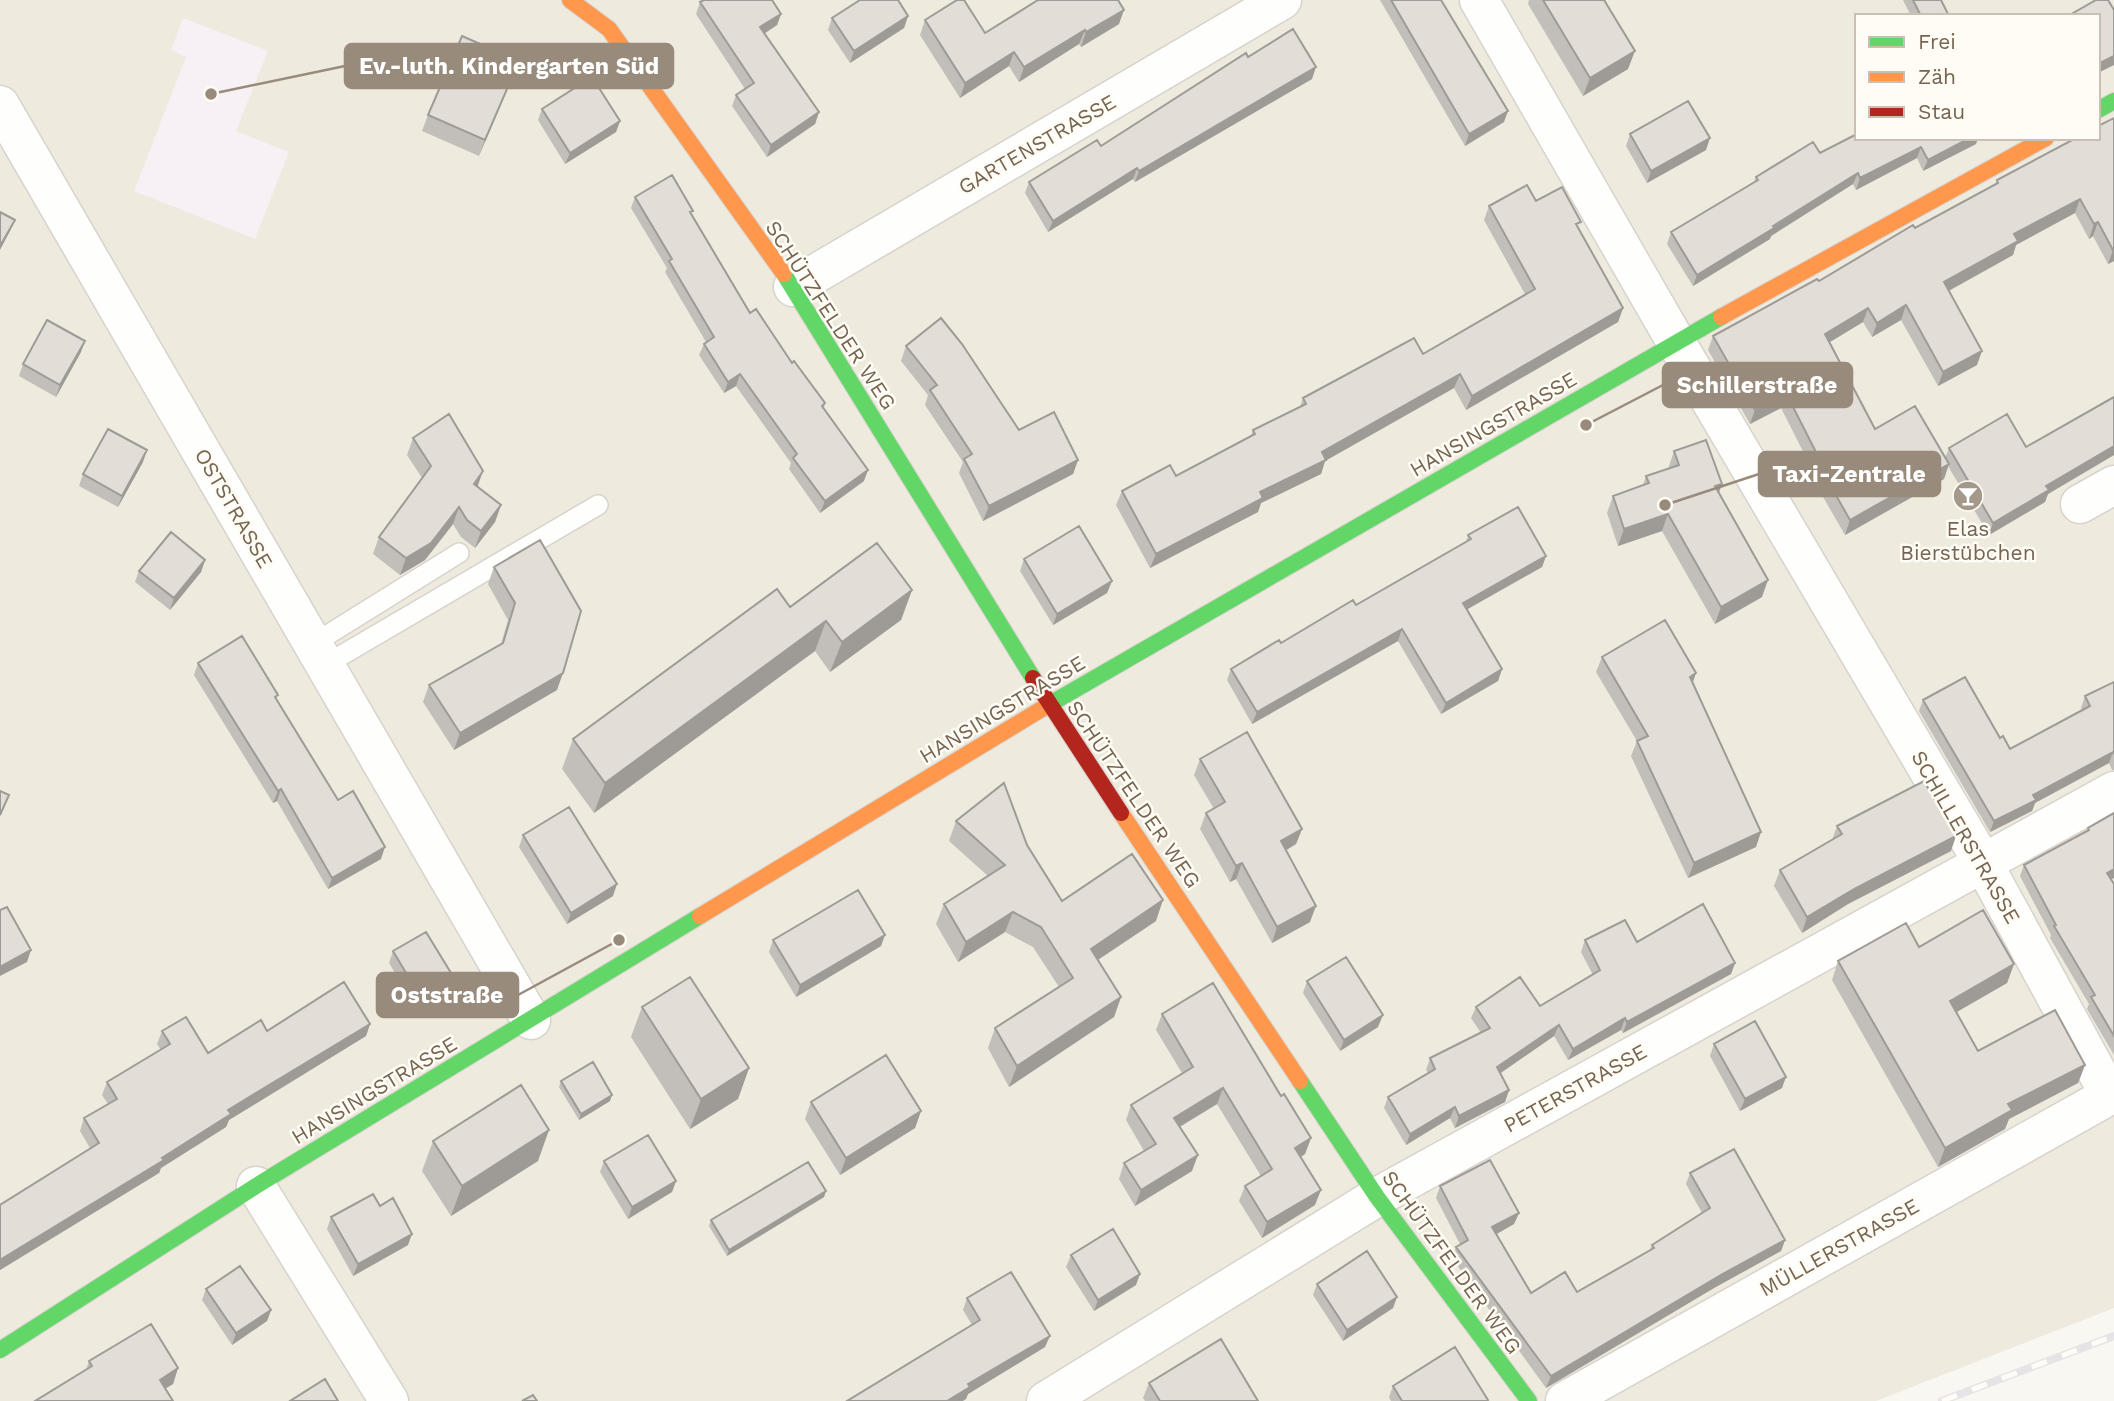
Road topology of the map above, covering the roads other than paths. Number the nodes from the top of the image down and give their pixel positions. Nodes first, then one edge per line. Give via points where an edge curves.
1 (570, 0) edge
2 (1282, 0) edge
3 (1479, 0) edge
4 (0, 105) edge
5 (2042, 140) edge
6 (793, 287) junction
7 (1676, 342) junction
8 (2114, 485) edge
9 (2080, 504) dead end
10 (598, 505) dead end
11 (459, 553) dead end
12 (319, 655) junction
13 (1049, 704) junction
14 (2114, 790) edge
15 (1983, 863) junction
16 (531, 1020) junction
17 (2112, 1094) edge
18 (256, 1186) junction
19 (1377, 1197) junction
20 (0, 1350) edge
21 (389, 1401) edge
22 (1046, 1401) edge
23 (1529, 1401) edge
24 (1565, 1401) edge

1 - 6 street, SCHÜTZFELDER WEG via 609,29
2 - 6 street, GARTENSTRASSE
3 - 7 street, SCHILLERSTRASSE
4 - 12 street, OSTSTRASSE
5 - 7 street, HANSINGSTRASSE
6 - 13 street, SCHÜTZFELDER WEG
7 - 13 street, HANSINGSTRASSE
7 - 15 street, SCHILLERSTRASSE
8 - 9 street
10 - 12 lane
11 - 12 lane
12 - 16 street, OSTSTRASSE
13 - 16 street, HANSINGSTRASSE
13 - 19 street, SCHÜTZFELDER WEG
14 - 15 street, PETERSTRASSE
15 - 17 street, SCHILLERSTRASSE
15 - 19 street, PETERSTRASSE
16 - 18 street, HANSINGSTRASSE
17 - 24 street, MÜLLERSTRASSE
18 - 20 street, HANSINGSTRASSE
18 - 21 street
19 - 22 street, PETERSTRASSE
19 - 23 street, SCHÜTZFELDER WEG

